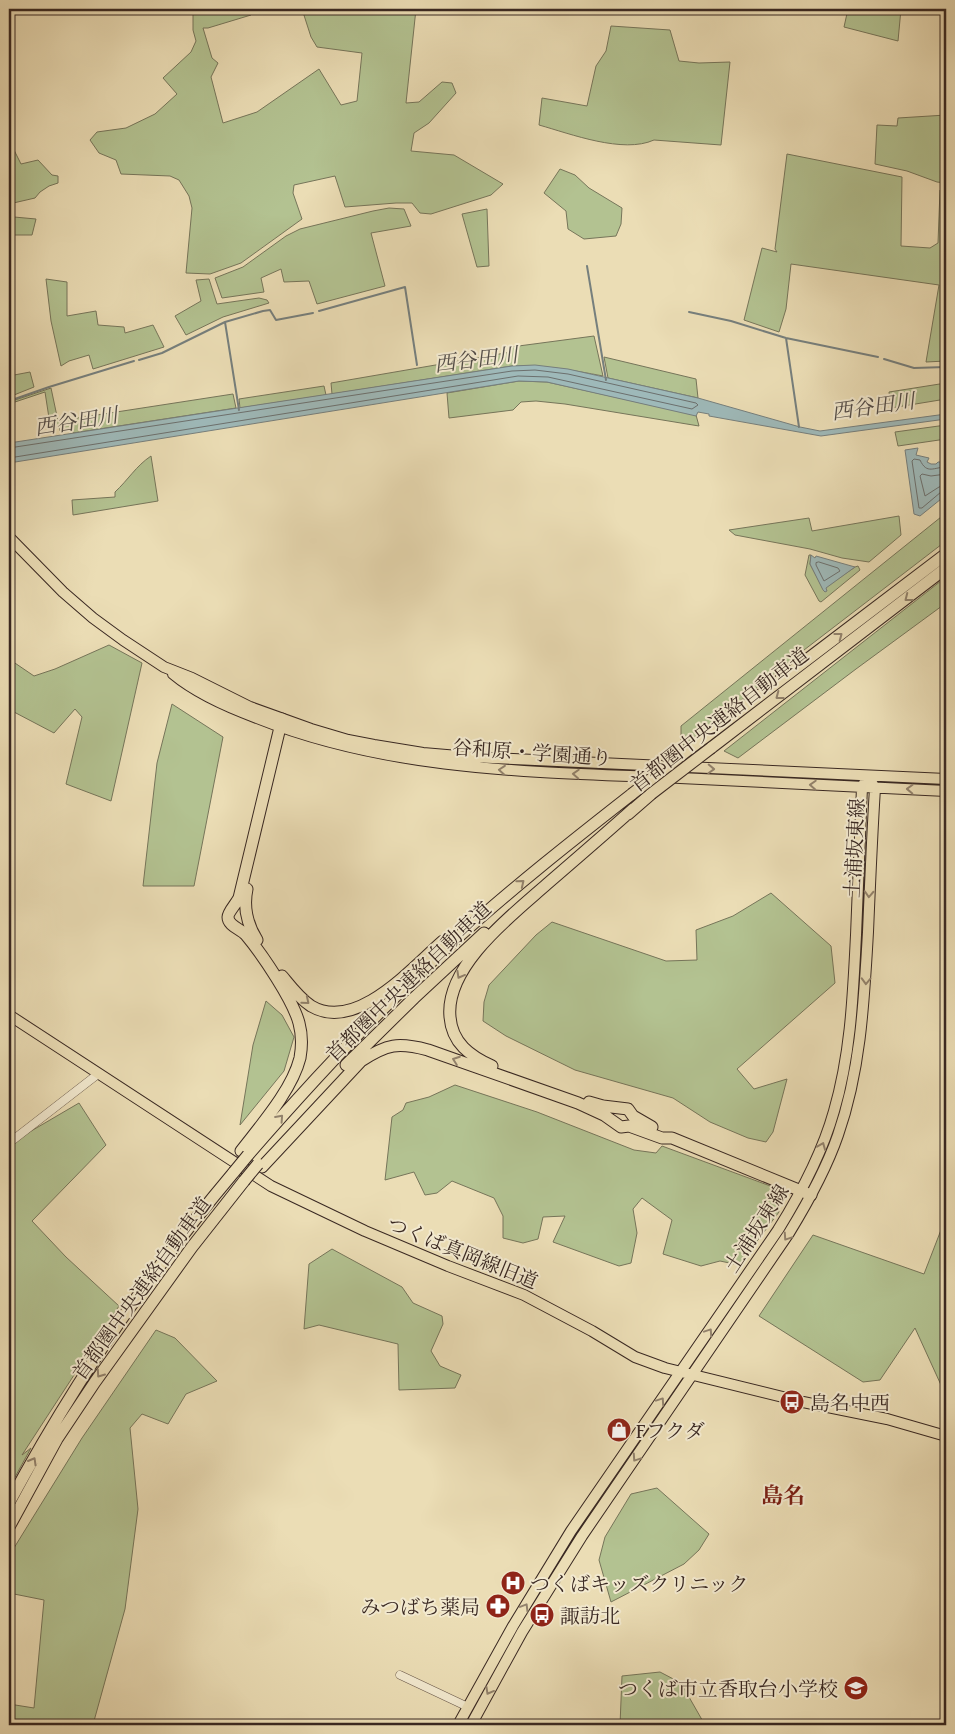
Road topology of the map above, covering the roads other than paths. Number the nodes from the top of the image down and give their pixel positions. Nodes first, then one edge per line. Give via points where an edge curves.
1 (9, 537) edge
2 (946, 554) edge
3 (946, 568) edge
4 (281, 723) junction
5 (868, 776) junction
6 (946, 779) edge
7 (862, 787) junction
8 (874, 788) junction
9 (946, 791) edge
10 (633, 809) junction
11 (254, 840) junction
12 (501, 900) junction
13 (9, 1015) edge
14 (98, 1074) junction
15 (672, 1138) junction
16 (9, 1143) edge
17 (245, 1153) junction
18 (260, 1166) junction
19 (806, 1193) junction
20 (681, 1372) junction
21 (694, 1374) junction
22 (946, 1436) edge
23 (9, 1503) edge
24 (9, 1528) edge
25 (400, 1675) dead end
26 (468, 1707) junction
27 (458, 1725) edge
28 (470, 1725) edge

1 - 4 main road, 谷和原・学園通り via 93,618 187,686 241,712
12 -> 2 highway, 首都圏中央連絡自動車道, bridge via 688,750
3 -> 10 highway, 首都圏中央連絡自動車道, bridge
4 -> 5 main road, 谷和原・学園通り via 348,740 432,754 540,762
7 -> 4 main road, 谷和原・学園通り via 507,771 392,757 312,738
4 - 11 highway
5 - 6 main road, 谷和原・学園通り
5 - 7 main road, 土浦坂東線
5 - 8 main road, 土浦坂東線
7 - 8 main road, 谷和原・学園通り
19 -> 7 main road, 土浦坂東線 via 834,1112 850,1038
9 -> 8 main road, 谷和原・学園通り
8 -> 19 main road, 土浦坂東線 via 865,990 858,1062 839,1134
10 -> 15 highway via 534,896 468,961 452,992 450,1020 463,1049 482,1061 580,1100 628,1109 645,1124
10 - 18 highway, 首都圏中央連絡自動車道 via 477,939 414,998 308,1106
11 -> 12 highway via 245,903 249,926 294,990 313,1007 334,1013 358,1008 373,999 454,932
11 - 17 highway via 239,898 228,918 246,935 283,990 299,1023 302,1045 287,1089
17 -> 12 highway, 首都圏中央連絡自動車道 via 387,1004
13 - 14 main road, つくば真岡線旧道
14 - 16 street
14 - 20 main road, つくば真岡線旧道 via 271,1186 420,1254 524,1295 636,1357
15 -> 18 highway via 662,1138 629,1126 621,1127 578,1103 428,1050 408,1045 391,1046 361,1061
15 - 19 highway
23 -> 17 highway, 首都圏中央連絡自動車道, bridge via 105,1344
18 -> 24 highway, 首都圏中央連絡自動車道, bridge via 192,1247 150,1304 57,1440
20 -> 19 main road, 土浦坂東線
19 -> 21 main road, 土浦坂東線 via 790,1234
20 - 21 main road, つくば真岡線旧道
26 -> 20 main road, 土浦坂東線 via 566,1539
21 - 22 main road, つくば真岡線旧道
21 -> 28 main road, 土浦坂東線 via 582,1536
25 - 26 street
26 - 27 main road, 土浦坂東線

